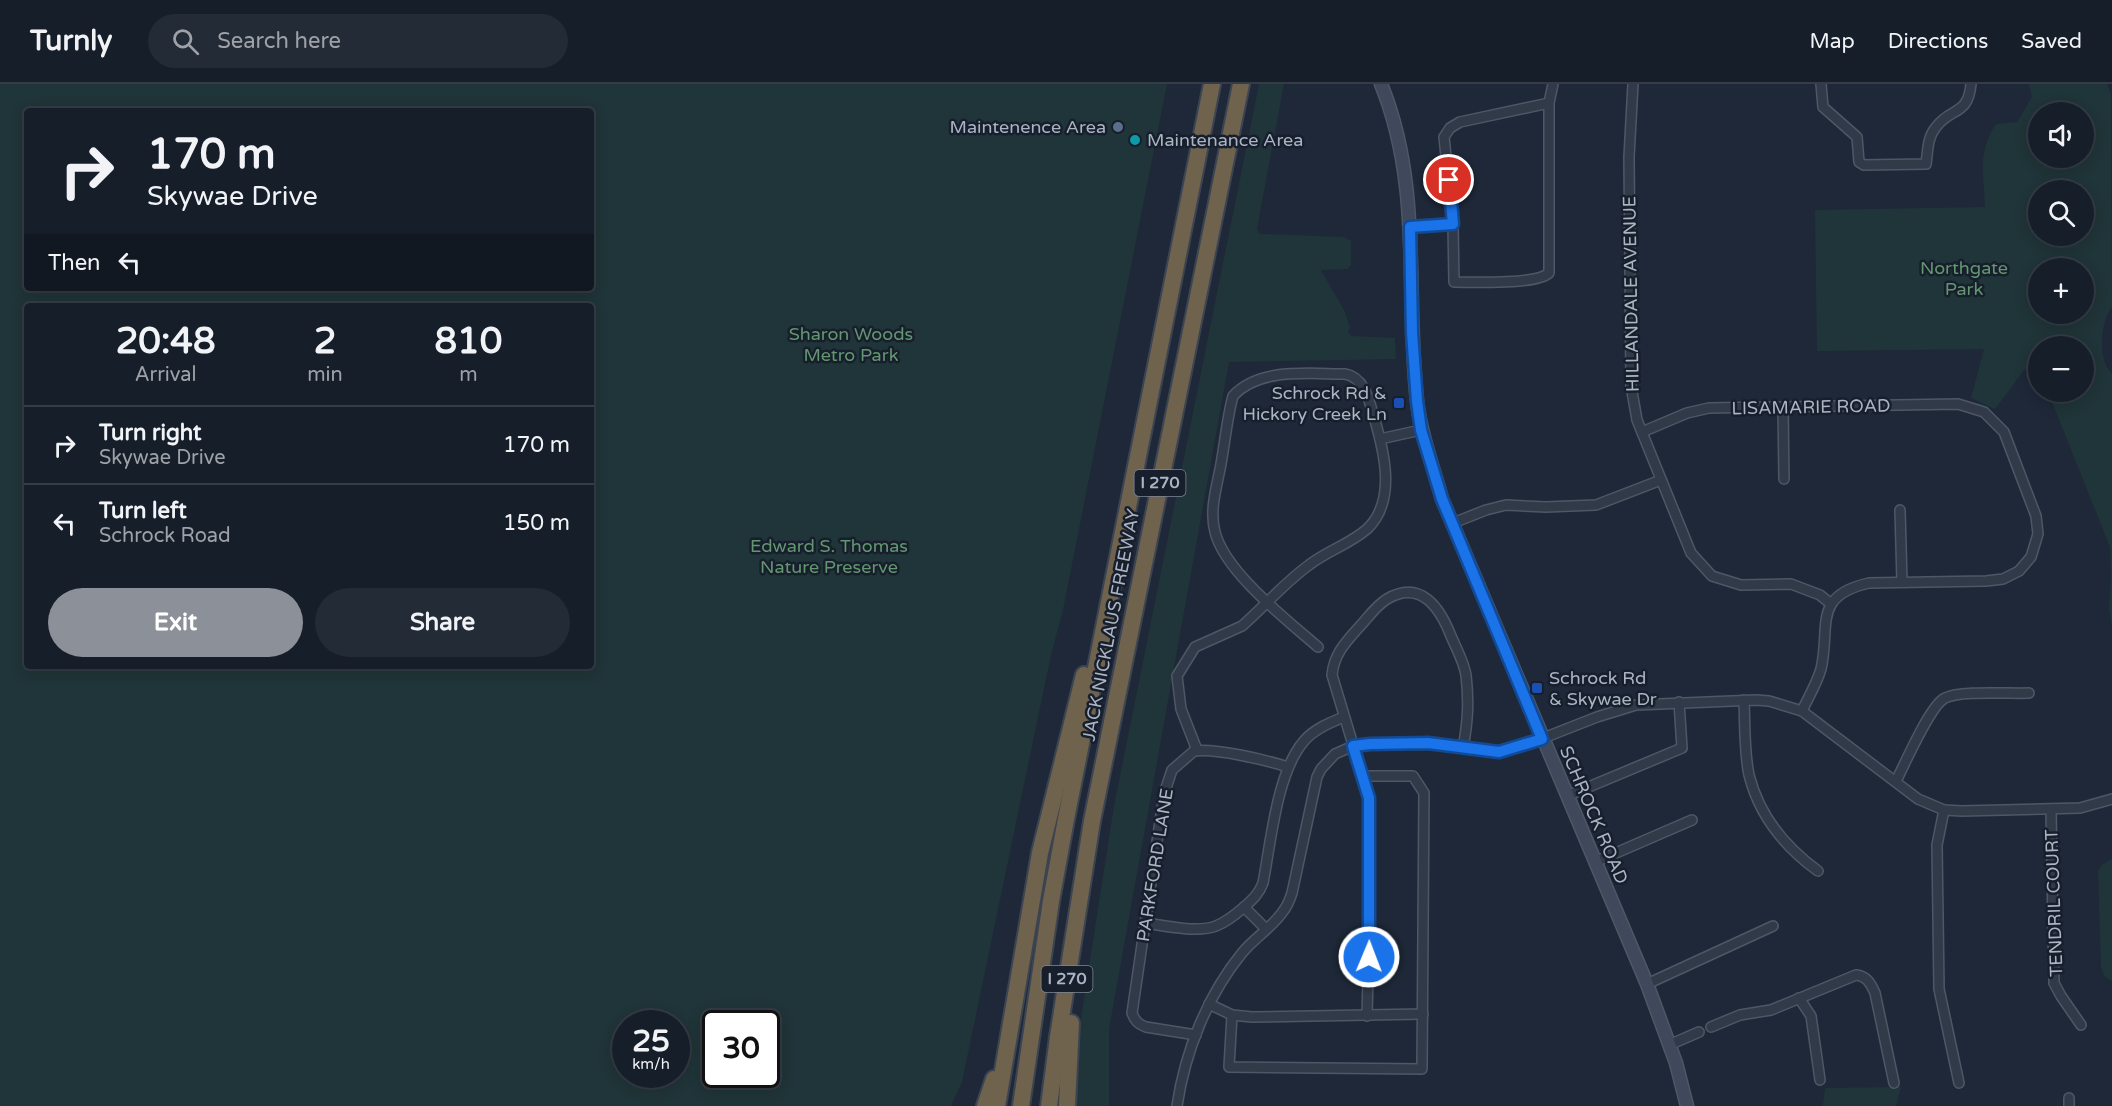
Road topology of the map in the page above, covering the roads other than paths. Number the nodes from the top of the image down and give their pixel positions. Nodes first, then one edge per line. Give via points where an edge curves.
1 (1212, 84) edge
2 (1241, 84) edge
3 (1381, 84) edge
4 (1553, 84) edge
5 (1633, 84) edge
6 (1821, 84) edge
7 (1971, 84) edge
8 (1549, 103) junction
9 (1453, 224) junction
10 (1410, 227) junction
11 (1783, 407) junction
12 (1421, 430) junction
13 (1642, 432) junction
14 (1380, 439) junction
15 (1784, 479) dead end
16 (1661, 480) junction
17 (1900, 510) dead end
18 (1453, 523) junction
19 (1117, 562) junction
20 (1902, 582) junction
21 (1267, 601) junction
22 (1831, 604) junction
23 (1318, 647) dead end
24 (2029, 693) dead end
25 (1744, 700) junction
26 (1679, 702) junction
27 (1802, 711) junction
28 (1344, 717) junction
29 (1542, 739) junction
30 (1353, 746) junction
31 (1463, 748) junction
32 (1197, 750) junction
33 (1288, 767) junction
34 (1364, 776) junction
35 (1896, 781) junction
36 (1567, 796) junction
37 (2112, 799) edge
38 (2051, 809) junction
39 (1944, 810) junction
40 (1692, 820) dead end
41 (1088, 852) junction
42 (1595, 861) junction
43 (1818, 871) dead end
44 (1244, 907) junction
45 (1146, 922) junction
46 (1773, 926) dead end
47 (1266, 929) junction
48 (1647, 984) junction
49 (1799, 998) junction
50 (1015, 1000) junction
51 (1209, 1004) junction
52 (1422, 1014) junction
53 (1232, 1015) junction
54 (1367, 1016) junction
55 (2081, 1025) dead end
56 (1711, 1028) dead end
57 (1699, 1032) dead end
58 (1196, 1035) junction
59 (1670, 1045) junction
60 (1820, 1080) dead end
61 (1894, 1083) dead end
62 (1959, 1083) dead end
63 (985, 1106) edge
64 (998, 1106) edge
65 (1021, 1106) edge
66 (1049, 1106) edge
67 (1067, 1106) edge
68 (1178, 1106) edge
69 (1687, 1106) edge

1 - 19 highway, JACK NICKLAUS FREEWAY / I 270
2 - 41 highway, JACK NICKLAUS FREEWAY / I 270
3 - 10 main road, SCHROCK ROAD via 1407,186
4 - 8 street
5 - 13 street, HILLANDALE AVENUE via 1629,157 1631,386
6 - 7 street via 1823,107 1857,137 1861,164 1926,164 1928,140 1936,126 1965,105
8 - 9 street via 1460,122 1450,128 1444,137
8 - 9 street via 1550,273 1531,280 1454,282
9 - 10 street
10 - 12 main road, SCHROCK ROAD via 1412,333
11 - 13 street, LISAMARIE ROAD via 1709,408
11 - 15 street
11 - 20 street, LISAMARIE ROAD via 1958,404 1984,412 2004,432 2036,516 2038,534 2031,557 2019,571 2003,579
12 - 14 street
12 - 18 main road, SCHROCK ROAD
13 - 16 street, HILLANDALE AVENUE
14 - 21 street via 1386,466 1384,500 1378,517 1366,530 1319,557
14 - 21 street via 1366,392 1352,376 1275,374 1233,396 1214,504 1215,532 1226,557
16 - 18 street via 1596,505 1506,505
16 - 22 street, HILLANDALE AVENUE via 1691,553 1712,576 1742,585 1791,584 1820,595
17 - 20 street
18 - 29 main road, SCHROCK ROAD
19 - 50 highway via 1055,787
19 - 65 highway, JACK NICKLAUS FREEWAY / I 270 via 1055,881
20 - 22 street via 1854,587
21 - 23 street
21 - 32 street via 1242,626 1195,647 1177,676 1181,709
22 - 27 street via 1820,671
24 - 35 street via 1945,698 1934,708
25 - 26 street
25 - 27 street via 1769,701
25 - 43 street via 1746,753 1755,794 1785,843
26 - 29 street via 1636,705
26 - 36 street via 1682,748
27 - 35 street
28 - 30 street
28 - 31 street via 1332,675 1340,648 1388,599 1404,592 1422,594 1436,605 1445,621 1465,671 1469,714
28 - 33 street via 1305,739
29 - 31 street via 1499,752
29 - 36 main road, SCHROCK ROAD
30 - 31 street via 1428,743
30 - 34 street
30 - 47 street via 1335,754 1317,777 1292,893 1285,910
32 - 33 street
32 - 45 street, PARKFORD LANE via 1172,770 1164,794
33 - 44 street via 1263,883
34 - 52 street via 1413,776 1424,792
34 - 54 street via 1370,819
35 - 39 street via 1918,799
36 - 42 main road, SCHROCK ROAD
37 - 38 street via 2080,808
38 - 39 street
38 - 55 street, TENDRIL COURT via 2054,982
39 - 62 street via 1937,845 1939,989
40 - 42 street
41 - 66 highway, JACK NICKLAUS FREEWAY / I 270
41 - 67 highway via 1069,1040
42 - 48 main road, SCHROCK ROAD
44 - 45 street via 1215,927
44 - 47 street
45 - 58 street, PARKFORD LANE via 1134,1020 1146,1027
46 - 48 street
47 - 51 street via 1242,952
48 - 59 main road, SCHROCK ROAD
49 - 56 street
49 - 60 street via 1810,1016
49 - 61 street via 1856,975 1870,982
50 - 63 highway
50 - 64 highway
51 - 53 street
51 - 58 street
52 - 53 street via 1422,1070 1229,1067
52 - 54 street
53 - 54 street
57 - 59 street
58 - 68 street
59 - 69 main road, SCHROCK ROAD

